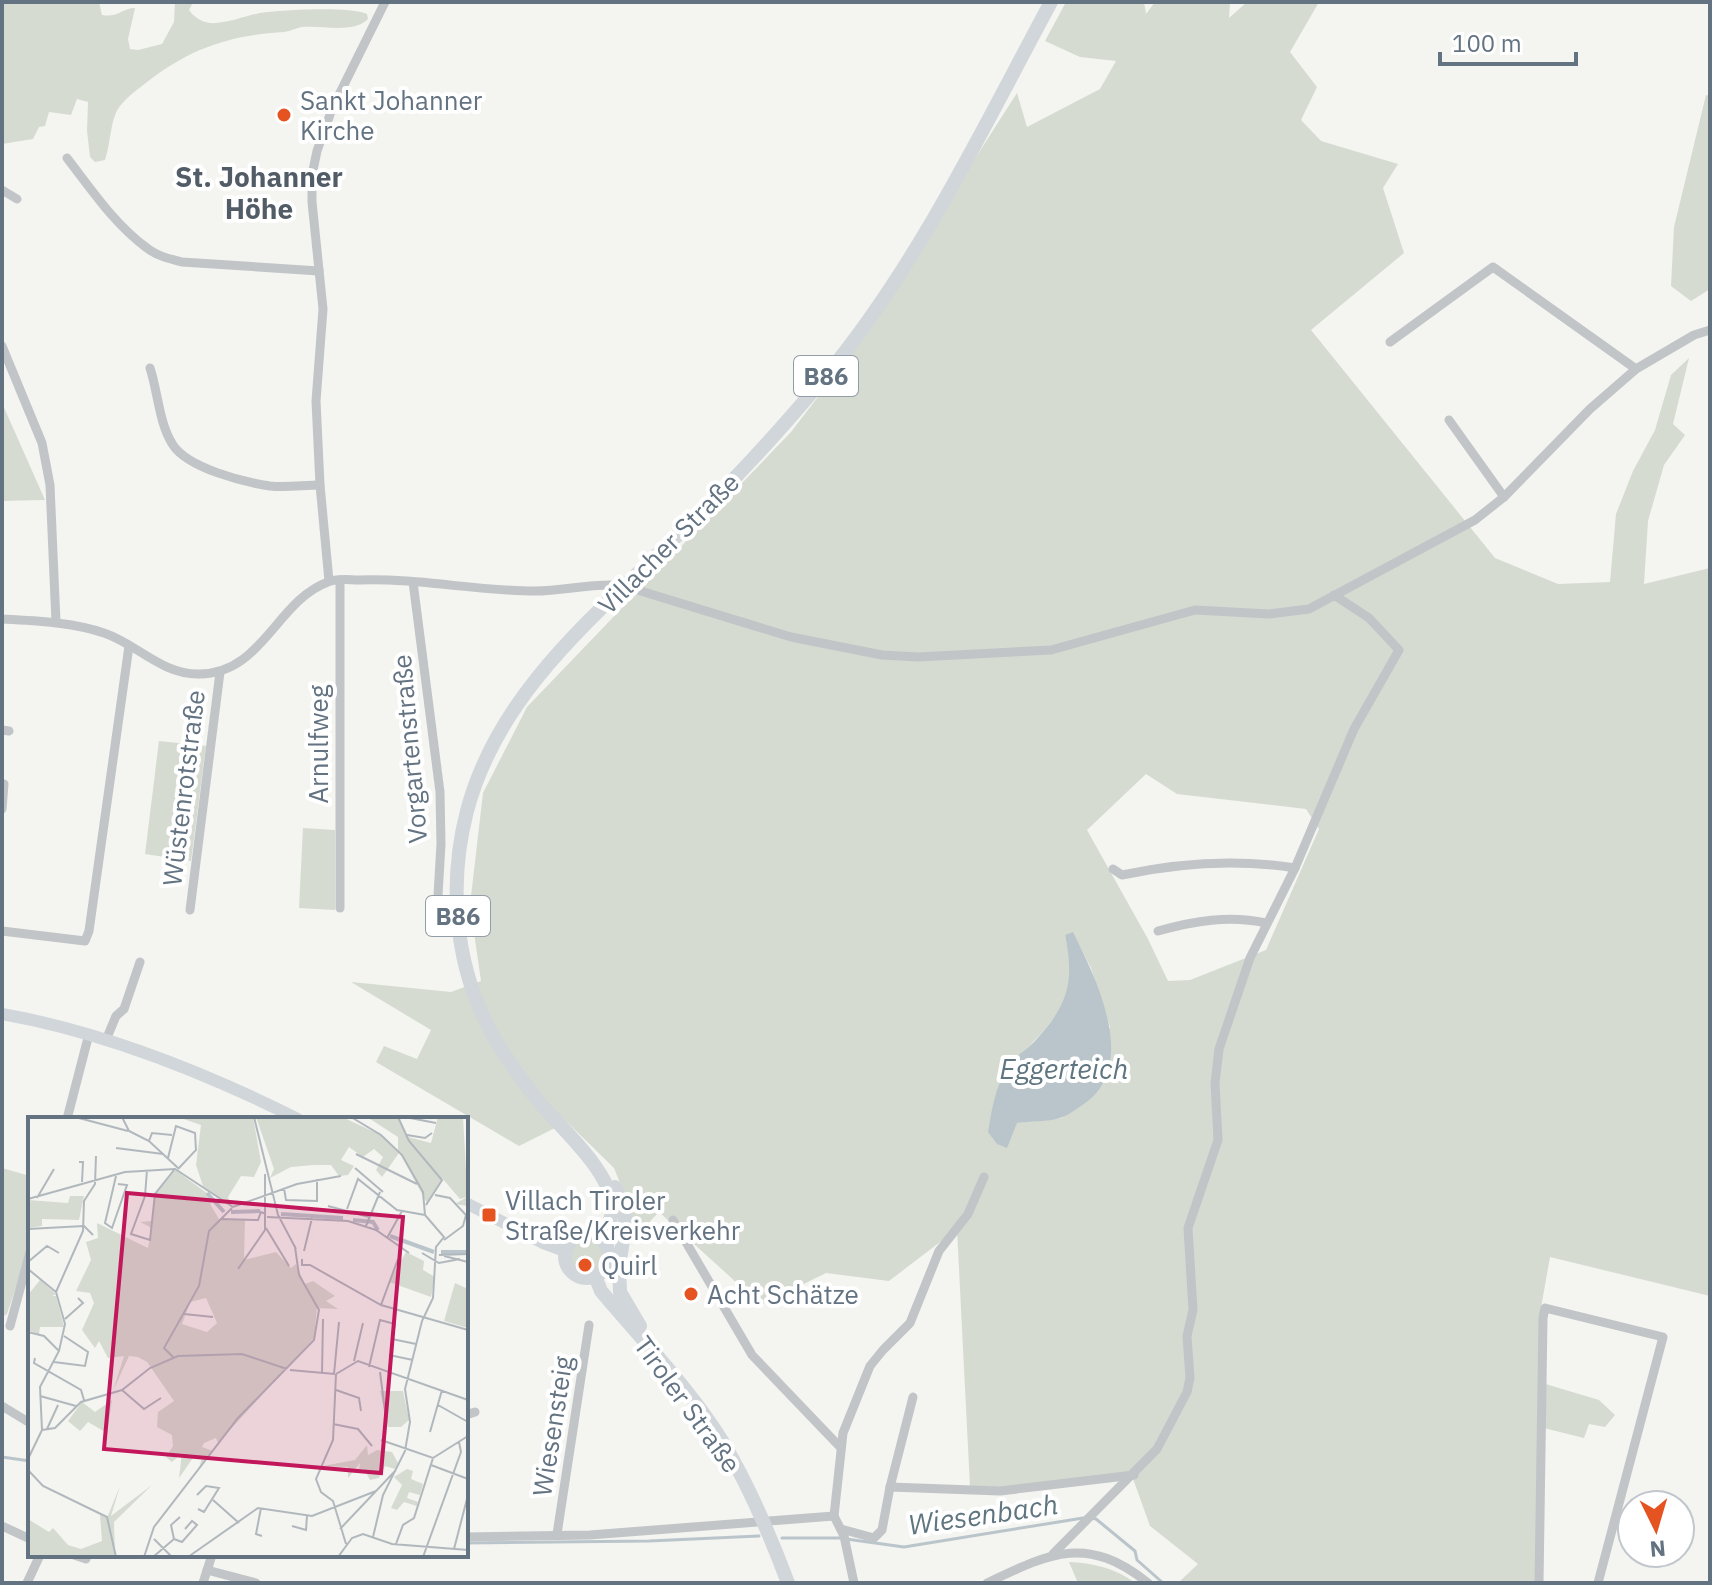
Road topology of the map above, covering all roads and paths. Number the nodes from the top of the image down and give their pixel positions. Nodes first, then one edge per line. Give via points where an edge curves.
1 (385, 2) edge
2 (1051, 2) edge
3 (67, 158) dead end
4 (2, 190) edge
5 (17, 199) dead end
6 (319, 271) junction
7 (1710, 330) edge
8 (1390, 342) dead end
9 (2, 346) edge
10 (150, 368) dead end
11 (1636, 369) junction
12 (1449, 420) dead end
13 (320, 485) junction
14 (1504, 497) junction
15 (340, 580) junction
16 (329, 581) junction
17 (413, 582) junction
18 (614, 585) dead end
19 (634, 589) dead end
20 (1334, 595) junction
21 (2, 619) edge
22 (56, 622) junction
23 (129, 646) junction
24 (220, 672) junction
25 (4, 784) dead end
26 (2, 809) edge
27 (1295, 868) junction
28 (1113, 869) dead end
29 (340, 908) dead end
30 (190, 910) dead end
31 (437, 912) dead end
32 (1266, 923) junction
33 (2, 931) edge
34 (1158, 931) dead end
35 (140, 962) dead end
36 (2, 1014) edge
37 (89, 1034) junction
38 (106, 1040) junction
39 (68, 1117) edge
40 (294, 1117) edge
41 (591, 1162) junction
42 (984, 1177) dead end
43 (468, 1204) edge
44 (673, 1220) dead end
45 (601, 1239) junction
46 (565, 1251) junction
47 (28, 1259) edge
48 (595, 1276) junction
49 (589, 1325) dead end
50 (10, 1326) dead end
51 (648, 1344) junction
52 (913, 1397) dead end
53 (2, 1406) edge
54 (28, 1422) edge
55 (841, 1448) junction
56 (1134, 1475) junction
57 (890, 1487) junction
58 (834, 1516) junction
59 (764, 1521) junction
60 (2, 1526) edge
61 (557, 1534) junction
62 (844, 1536) junction
63 (468, 1537) edge
64 (28, 1538) edge
65 (1053, 1554) junction
66 (39, 1557) edge
67 (80, 1557) edge
68 (211, 1557) edge
69 (86, 1559) dead end
70 (207, 1570) junction
71 (27, 1583) edge
72 (203, 1583) edge
73 (256, 1583) edge
74 (788, 1583) edge
75 (854, 1583) edge
76 (987, 1583) edge
77 (1148, 1583) edge
78 (1539, 1583) edge
79 (1598, 1583) edge

1 - 6 street via 317,151 312,202
2 - 41 main road, Villacher Straße / B86 via 950,188 865,324 745,468 544,668 493,743 461,841 460,942 487,1025 520,1077
3 - 6 street via 108,211 162,257
4 - 5 street
6 - 13 street
7 - 11 street
8 - 11 street via 1493,267
9 - 22 street via 42,443 50,485
10 - 13 street via 163,425 175,448 205,469 271,486
11 - 14 street
12 - 14 street
13 - 16 street
14 - 20 street via 1475,520
15 - 16 street
15 - 17 street
15 - 29 street, Arnulfweg
16 - 24 street via 302,598 263,643
17 - 18 street via 539,591
17 - 31 street, Vorgartenstraße via 440,792
19 - 20 street via 791,637 918,657 1051,650 1195,610 1269,614 1309,609
20 - 27 street via 1369,618 1399,650 1354,729
21 - 22 street
22 - 23 street via 106,633
23 - 24 street via 174,670
23 - 33 street via 85,941
24 - 30 street, Wüstenrotstraße
25 - 26 street
27 - 28 street via 1172,866 1122,875
27 - 32 street
32 - 34 street via 1243,918
32 - 56 street via 1219,1049 1218,1140 1188,1228 1193,1310 1187,1336 1187,1392 1157,1449
35 - 38 street via 124,1009
36 - 37 main road
37 - 38 main road
37 - 39 street
38 - 40 main road via 218,1081
41 - 45 main road, B86 via 613,1206
41 - 51 main road, B86 via 599,1162 609,1173 624,1206 620,1292
42 - 55 street via 968,1214 939,1251 907,1327 870,1366
43 - 46 main road
44 - 55 street via 752,1355
45 - 46 main road via 582,1235
45 - 48 main road via 608,1258
46 - 48 main road via 574,1273
47 - 50 street
48 - 51 main road, Tiroler Straße / B86 via 601,1291
49 - 61 street, Wiesensteig
51 - 59 main road, Tiroler Straße / B86 via 723,1443
52 - 57 street
53 - 54 street
55 - 58 street
56 - 57 street via 1000,1491
56 - 65 street
57 - 62 street via 882,1530 874,1538
58 - 59 street, Wiesensteig
58 - 62 street
59 - 61 street, Wiesensteig
59 - 74 main road, Tiroler Straße / B86
60 - 64 street
61 - 63 street, Wiesensteig
62 - 75 street
65 - 76 street
65 - 77 street via 1092,1554 1125,1565
66 - 71 street
67 - 69 street
68 - 70 street
70 - 72 street
70 - 73 street
78 - 79 street via 1545,1308 1663,1337

